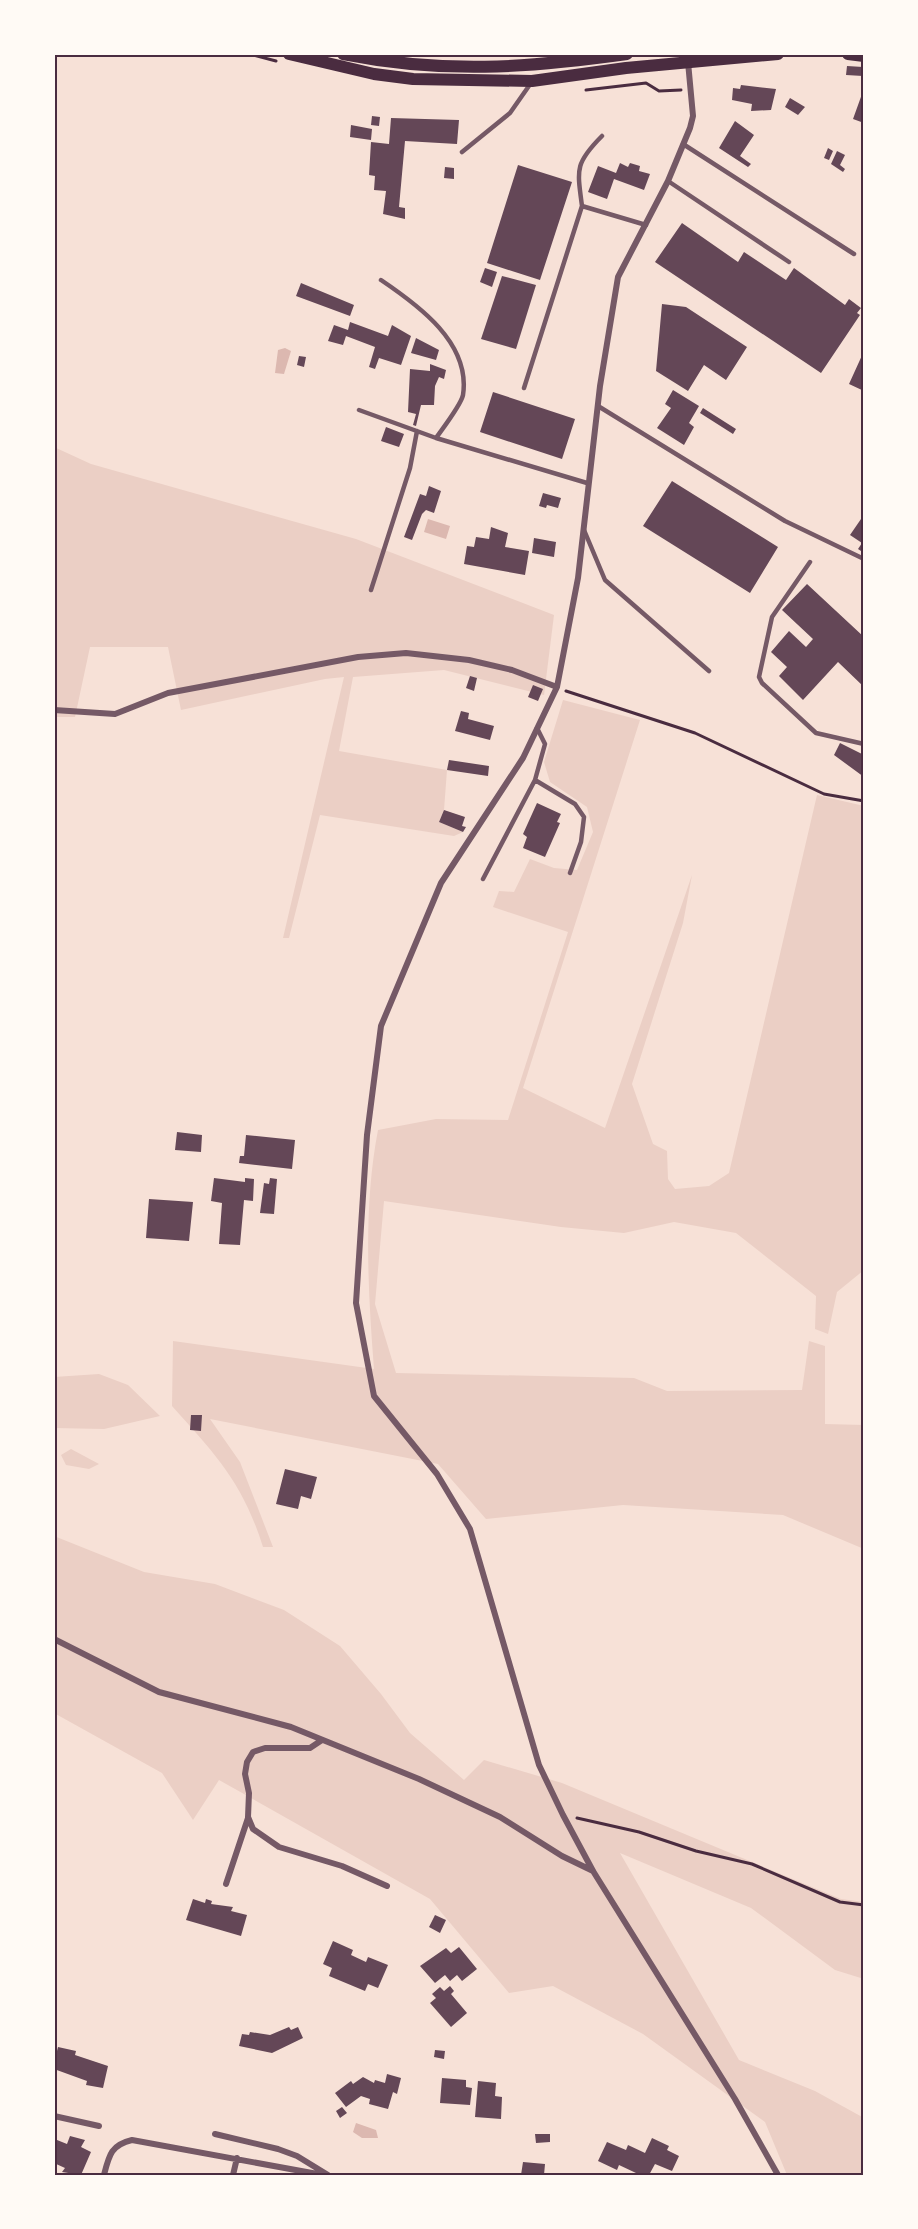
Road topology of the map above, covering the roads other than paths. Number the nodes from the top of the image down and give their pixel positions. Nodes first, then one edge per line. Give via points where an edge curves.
1 (289, 54) edge
2 (343, 54) edge
3 (627, 54) edge
4 (778, 54) edge
5 (848, 54) edge
6 (864, 56) edge
7 (573, 58) edge
8 (401, 59) edge
9 (688, 62) junction
10 (397, 77) junction
11 (532, 81) junction
12 (602, 136) dead end
13 (683, 144) junction
14 (462, 152) dead end
15 (668, 181) junction
16 (582, 206) junction
17 (646, 225) junction
18 (854, 254) dead end
19 (789, 262) dead end
20 (381, 280) dead end
21 (524, 388) dead end
22 (598, 406) junction
23 (359, 410) dead end
24 (417, 431) junction
25 (436, 438) junction
26 (587, 483) junction
27 (584, 529) junction
28 (864, 559) edge
29 (810, 562) dead end
30 (371, 590) dead end
31 (709, 671) dead end
32 (557, 687) junction
33 (54, 710) edge
34 (537, 728) junction
35 (864, 744) edge
36 (535, 780) junction
37 (570, 873) dead end
38 (483, 879) dead end
39 (54, 1639) edge
40 (322, 1740) junction
41 (248, 1817) junction
42 (593, 1872) junction
43 (226, 1884) dead end
44 (387, 1886) dead end
45 (54, 2116) edge
46 (99, 2126) dead end
47 (215, 2134) dead end
48 (237, 2158) junction
49 (104, 2175) edge
50 (233, 2175) edge
51 (323, 2175) edge
52 (328, 2175) edge
53 (778, 2175) edge

1 - 10 main road
2 - 8 main road via 386,63
3 - 7 main road
4 - 9 main road
5 - 6 main road
7 - 8 main road via 531,67 475,68
8 - 10 lane
9 - 11 main road
9 - 13 street via 693,116
10 - 11 main road
11 - 14 lane via 510,113
12 - 16 lane via 584,154 580,164
13 - 15 street
13 - 18 lane
15 - 17 street
15 - 19 lane
16 - 17 lane
16 - 21 lane
17 - 22 street via 618,277
20 - 25 lane via 413,301 446,335 461,365 463,396
22 - 26 street
22 - 28 lane via 785,521
23 - 24 lane
24 - 25 lane
24 - 30 lane via 410,468
25 - 26 lane
26 - 27 street
27 - 31 lane via 605,579
27 - 32 street
29 - 35 lane via 772,617 759,677 816,733
32 - 33 street via 470,660 406,653 358,657 168,693 115,714
32 - 34 street
34 - 36 lane via 545,744
34 - 42 street via 523,758 441,883 381,1026 367,1136 356,1303 374,1395 437,1474 470,1529 539,1765
36 - 37 lane via 575,804 584,817 581,842
36 - 38 lane
39 - 40 street via 159,1692 291,1727
40 - 41 street via 310,1748 265,1748 254,1752 247,1761 245,1774
40 - 42 street via 500,1816
41 - 43 street
41 - 44 street via 253,1829 279,1847 322,1859
42 - 53 street
45 - 46 street
47 - 52 street via 278,2149
48 - 49 street via 132,2140 110,2150
48 - 50 street
48 - 51 street

